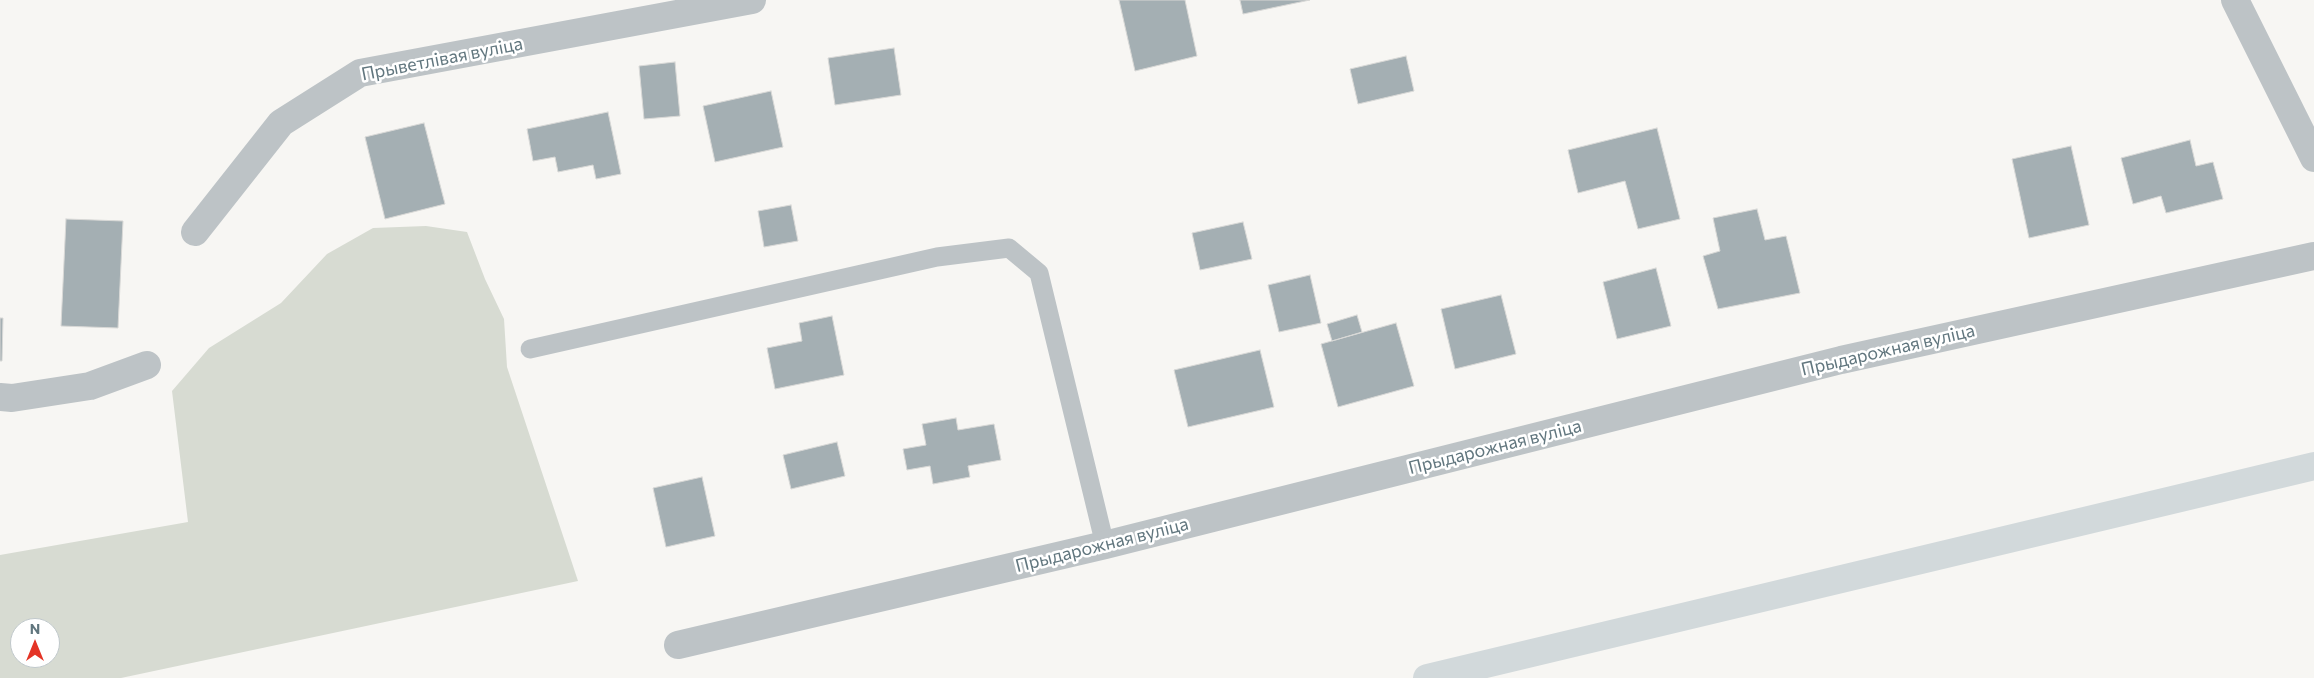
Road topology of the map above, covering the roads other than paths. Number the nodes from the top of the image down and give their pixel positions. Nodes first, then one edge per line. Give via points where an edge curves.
1 (752, 0) edge
2 (2235, 0) edge
3 (2314, 158) edge
4 (194, 232) dead end
5 (2314, 256) edge
6 (530, 349) dead end
7 (147, 365) dead end
8 (0, 397) edge
9 (2314, 466) edge
10 (1105, 545) junction
11 (678, 645) dead end
12 (1427, 678) edge

1 - 4 street, Прыветлівая вуліца via 360,73 281,123
2 - 3 street
5 - 10 street, Прыдарожная вуліца via 1841,360
6 - 10 lane via 937,257 1009,248 1039,273
7 - 8 street via 90,386
9 - 12 street
10 - 11 street, Прыдарожная вуліца

